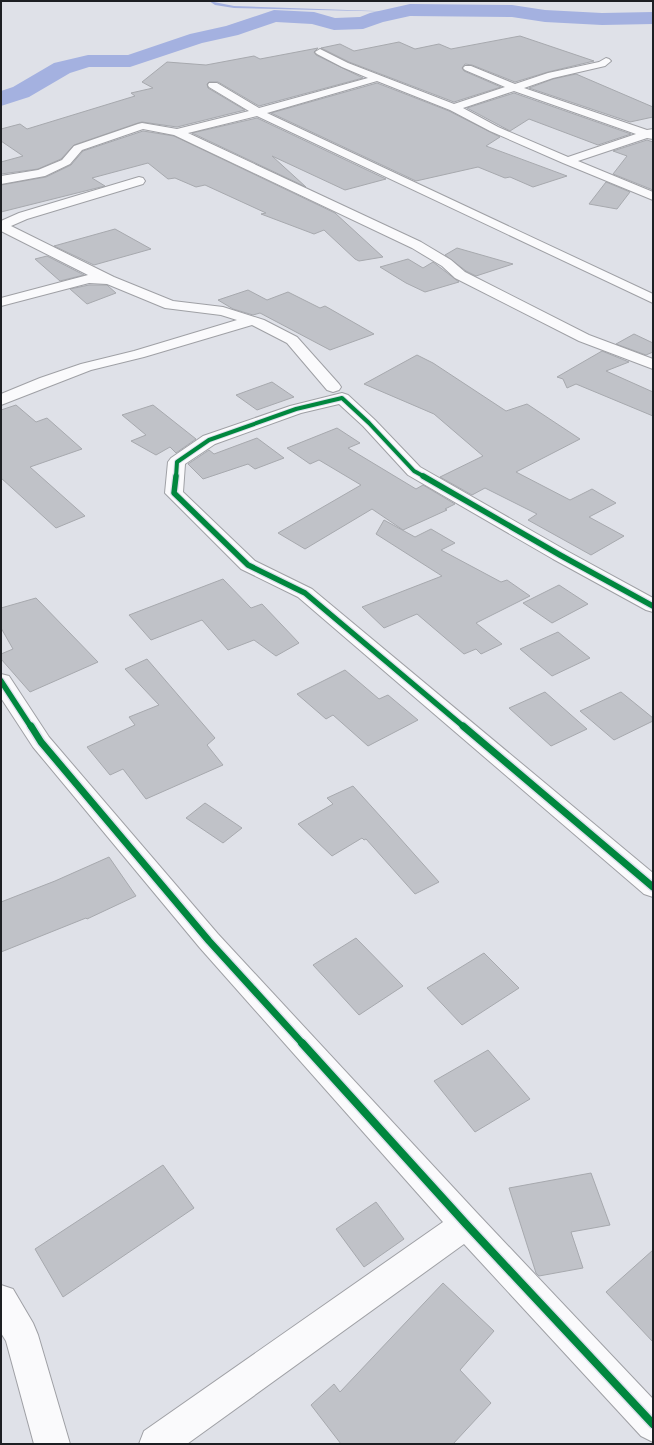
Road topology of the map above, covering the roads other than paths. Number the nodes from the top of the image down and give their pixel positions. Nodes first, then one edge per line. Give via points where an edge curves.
1 (320, 52) dead end
2 (606, 61) dead end
3 (468, 68) dead end
4 (378, 78) junction
5 (212, 85) dead end
6 (515, 88) junction
7 (454, 108) junction
8 (258, 112) junction
9 (177, 132) junction
10 (651, 134) edge
11 (567, 162) junction
12 (1, 180) edge
13 (139, 181) dead end
14 (653, 196) edge
15 (1, 226) edge
16 (109, 280) junction
17 (653, 299) edge
18 (1, 302) edge
19 (252, 321) junction
20 (653, 364) edge
21 (333, 387) dead end
22 (1, 400) edge
23 (653, 606) edge
24 (1, 681) edge
25 (653, 887) edge
26 (466, 1224) junction
27 (1, 1301) edge
28 (653, 1424) edge
29 (52, 1444) edge
30 (157, 1444) edge

1 - 4 street
2 - 6 street
3 - 6 street
4 - 7 street
4 - 8 street
5 - 8 street
6 - 7 street
6 - 10 street
7 - 11 street
8 - 9 street
8 - 17 street
9 - 12 street via 142,126 78,148 66,162 41,173
9 - 20 street via 354,217 411,241 446,261 460,275 584,338
10 - 11 street
11 - 14 street
13 - 15 street via 23,216
15 - 16 street
16 - 18 street via 89,279
16 - 19 street via 170,305 223,311
19 - 21 street via 292,340
19 - 22 street via 86,367
23 - 25 street via 414,471 342,398 296,409 209,440 177,462 174,493 248,565 305,593
24 - 26 street via 41,742 209,941
26 - 28 street
26 - 30 street
27 - 29 street via 21,1335

